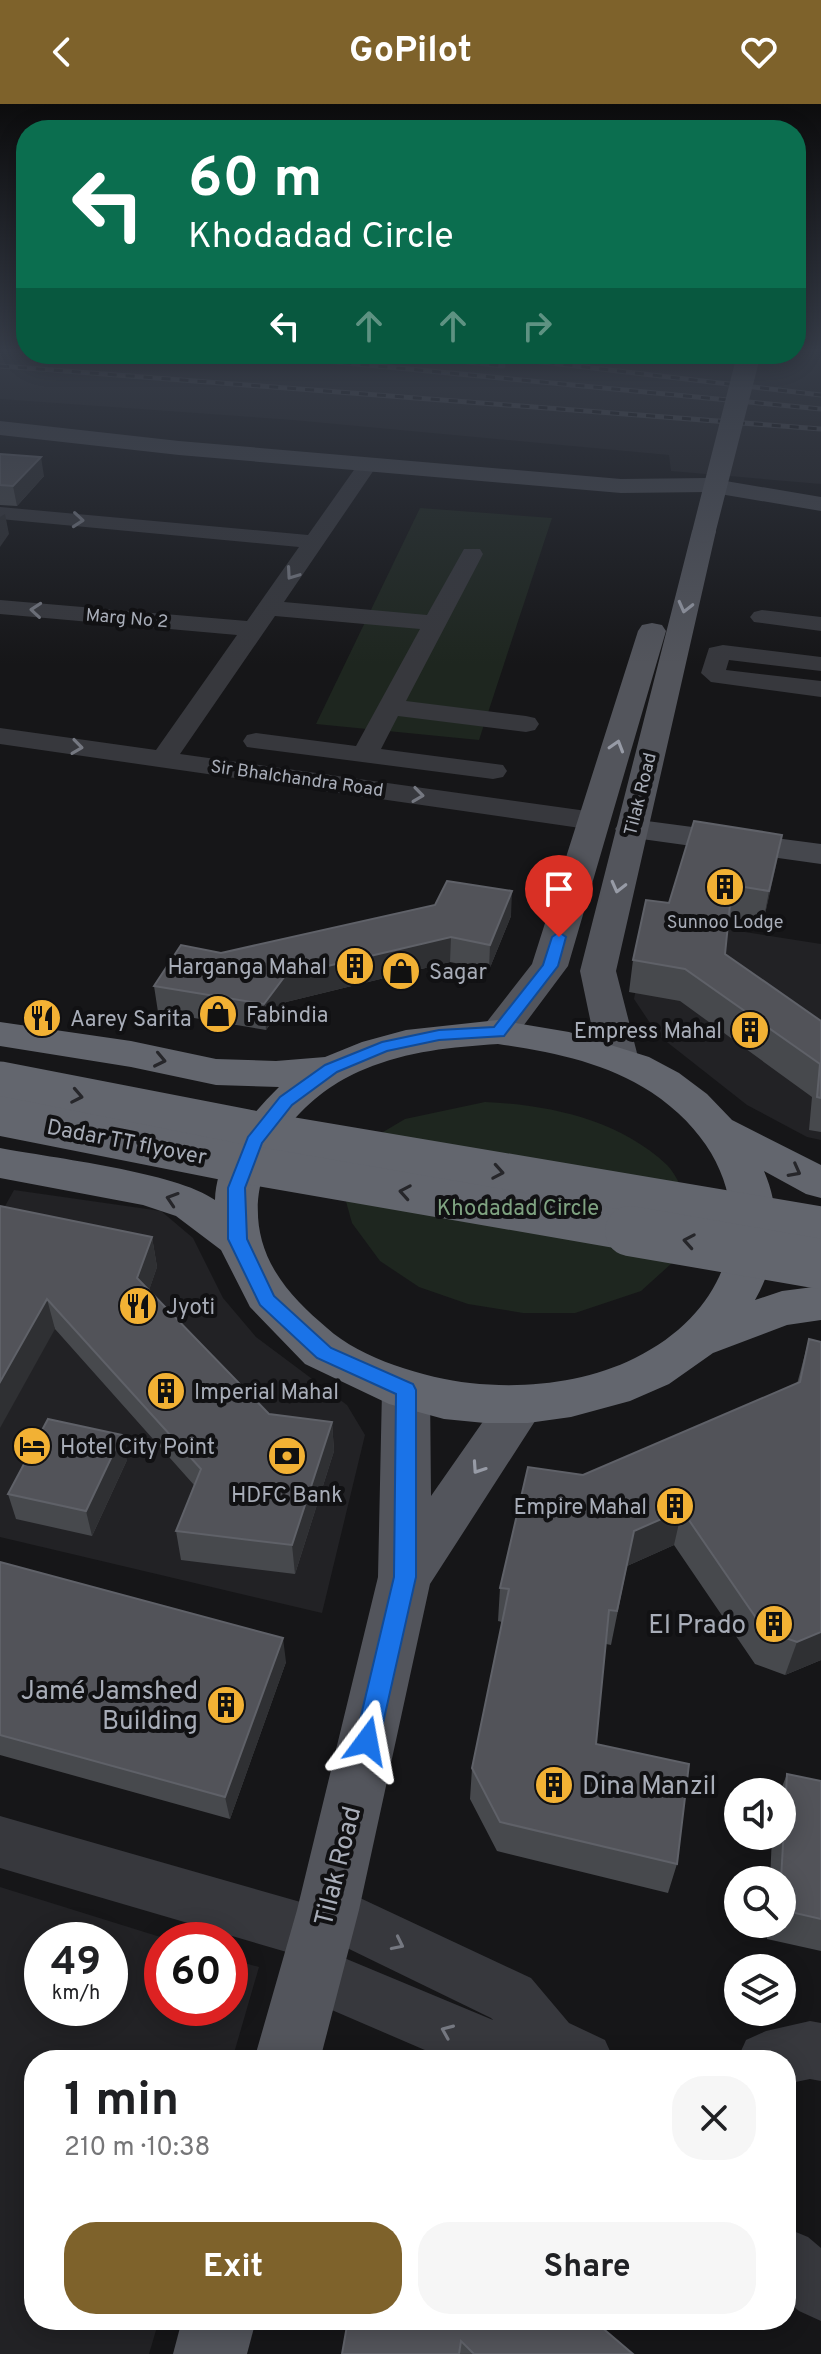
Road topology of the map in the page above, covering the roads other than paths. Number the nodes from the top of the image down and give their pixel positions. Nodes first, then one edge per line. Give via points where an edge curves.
1 (257, 454) edge
2 (709, 454) edge
3 (717, 454) edge
4 (368, 464) junction
5 (821, 504) edge
6 (0, 513) edge
7 (693, 530) junction
8 (314, 542) junction
9 (472, 554) dead end
10 (0, 607) edge
11 (268, 608) junction
12 (762, 617) dead end
13 (435, 623) junction
14 (821, 624) edge
15 (253, 629) junction
16 (752, 647) dead end
17 (821, 654) edge
18 (821, 664) edge
19 (821, 689) edge
20 (389, 707) junction
21 (526, 724) dead end
22 (0, 736) edge
23 (256, 741) dead end
24 (317, 749) junction
25 (364, 755) junction
26 (164, 758) junction
27 (493, 771) dead end
28 (298, 778) junction
29 (594, 821) junction
30 (632, 829) junction
31 (821, 854) edge
32 (498, 1032) junction
33 (0, 1034) edge
34 (618, 1057) junction
35 (331, 1069) junction
36 (0, 1081) edge
37 (0, 1116) edge
38 (721, 1131) junction
39 (0, 1163) edge
40 (821, 1183) edge
41 (821, 1226) edge
42 (237, 1239) junction
43 (821, 1264) edge
44 (821, 1303) edge
45 (700, 1339) junction
46 (406, 1390) junction
47 (522, 1404) junction
48 (405, 1577) junction
49 (0, 1842) edge
50 (319, 1939) junction
51 (290, 2050) edge
52 (516, 2050) edge
53 (821, 2052) edge
54 (796, 2053) edge
55 (796, 2268) edge
56 (821, 2289) edge
57 (216, 2330) edge
58 (210, 2354) edge

1 - 4 street
2 - 7 main road
3 - 7 main road, bridge
4 - 5 street via 621,486 642,494 758,505
4 - 8 street
6 -> 8 street
29 -> 7 main road, Tilak Road
7 -> 30 main road, Tilak Road
8 -> 11 street
9 - 13 street
15 -> 10 street, Marg No 2
11 - 13 street
11 - 15 street
12 - 14 street
13 - 20 street
15 - 26 street
16 - 17 street
18 - 19 street via 723,652 718,653 713,673
20 - 21 street
20 - 25 street
22 -> 26 street, Sir Bhalchandra Road
23 - 24 street
24 - 25 street
24 - 28 street
25 - 27 street
26 - 28 street, Sir Bhalchandra Road
28 -> 29 street, Sir Bhalchandra Road
29 - 32 main road, Tilak Road via 550,966
30 - 31 street
30 -> 34 main road, Tilak Road via 598,971
32 - 34 highway via 560,1040
32 - 35 highway via 439,1035 382,1047
33 -> 35 highway via 216,1072
34 - 38 highway via 676,1089
35 - 42 highway via 286,1101 254,1141 236,1188
36 -> 41 highway, Dadar TT flyover, bridge via 247,1129
43 -> 37 highway, Dadar TT flyover, bridge
38 -> 40 highway
38 - 45 highway via 749,1181 757,1235 740,1290
42 -> 39 highway via 191,1205 147,1191
42 - 46 highway via 266,1300 324,1353
44 - 45 highway via 782,1308
45 - 47 highway via 665,1365 622,1385
46 - 47 highway via 463,1401
46 - 48 main road, Tilak Road
47 -> 48 main road, Tilak Road
48 - 50 main road, Tilak Road
49 - 50 street
50 - 51 main road, Tilak Road
50 - 52 street via 490,2049
53 - 54 street
55 - 56 street
57 - 58 main road

